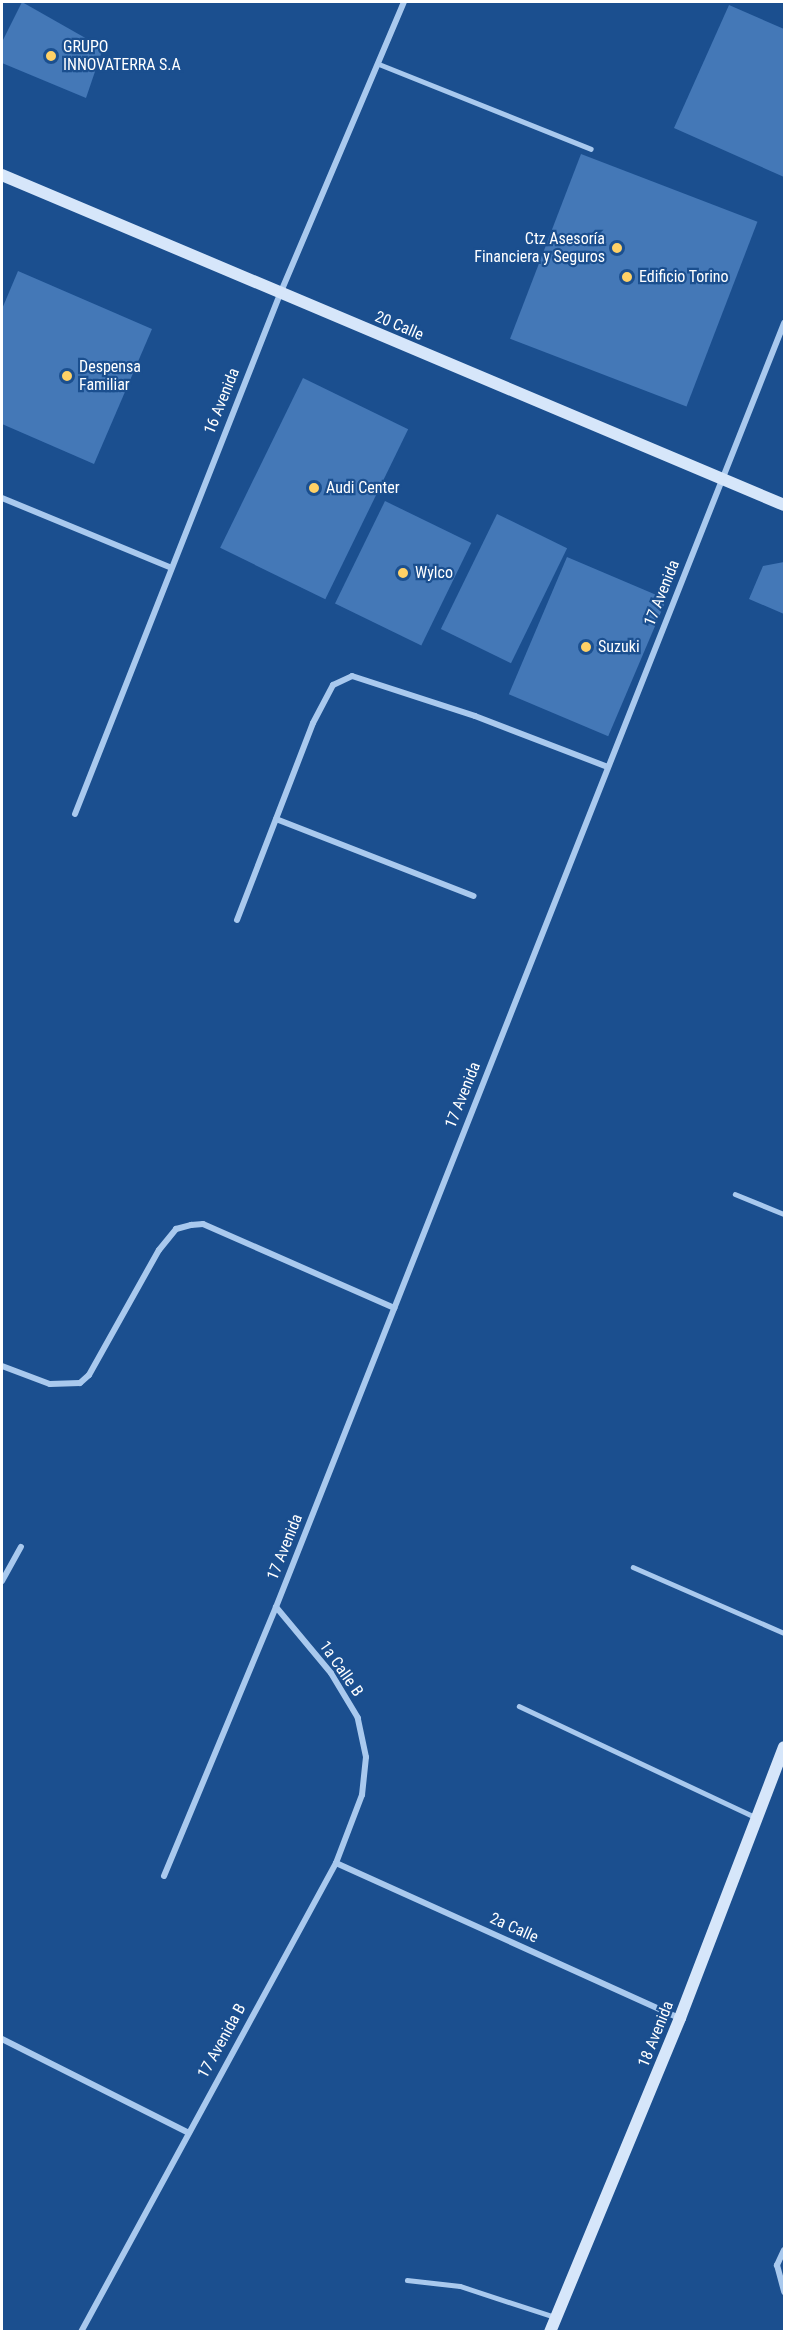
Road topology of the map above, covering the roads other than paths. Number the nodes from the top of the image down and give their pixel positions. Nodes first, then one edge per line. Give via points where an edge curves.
1 (404, 2) edge
2 (379, 64) junction
3 (591, 149) dead end
4 (2, 175) edge
5 (280, 294) junction
6 (784, 323) edge
7 (722, 479) junction
8 (2, 498) edge
9 (784, 505) edge
10 (169, 567) junction
11 (608, 767) junction
12 (75, 814) dead end
13 (276, 819) junction
14 (473, 896) dead end
15 (237, 920) dead end
16 (735, 1194) dead end
17 (784, 1214) edge
18 (394, 1308) junction
19 (2, 1366) edge
20 (21, 1546) dead end
21 (633, 1567) dead end
22 (2, 1581) edge
23 (276, 1607) junction
24 (784, 1633) edge
25 (519, 1706) dead end
26 (784, 1747) edge
27 (366, 1757) joint
28 (757, 1818) junction
29 (336, 1863) junction
30 (164, 1876) dead end
31 (681, 2018) junction
32 (2, 2039) edge
33 (187, 2133) junction
34 (784, 2250) edge
35 (407, 2280) dead end
36 (784, 2292) edge
37 (556, 2317) junction
38 (81, 2331) edge
39 (550, 2331) edge

1 - 2 street, 16 Avenida
2 - 3 lane
2 - 5 street, 16 Avenida
4 - 5 street, 20 Calle
5 - 7 street, 20 Calle
5 - 10 street, 16 Avenida
6 - 7 street, 17 Avenida
7 - 9 street, 20 Calle
7 - 11 street, 17 Avenida
8 - 10 street
10 - 12 street, 16 Avenida
11 - 13 street via 475,716 352,676 333,685 313,723
11 - 18 street, 17 Avenida
13 - 14 street
13 - 15 street
16 - 17 lane
18 - 19 street via 203,1224 190,1225 176,1229 159,1250 89,1375 80,1383 50,1384
18 - 23 street, 17 Avenida
20 - 22 street
21 - 24 lane
23 - 27 street, 1a Calle B via 331,1673 358,1718
23 - 30 street, 17 Avenida
25 - 28 lane
26 - 28 street, 18 Avenida
27 - 29 street, 17 Avenida B via 362,1794
28 - 31 street, 18 Avenida
29 - 31 street, 2a Calle
29 - 33 street, 17 Avenida B
31 - 37 street, 18 Avenida
32 - 33 street
33 - 38 street, 17 Avenida B
34 - 36 street via 777,2265
35 - 37 lane via 460,2286
37 - 39 street, 18 Avenida

